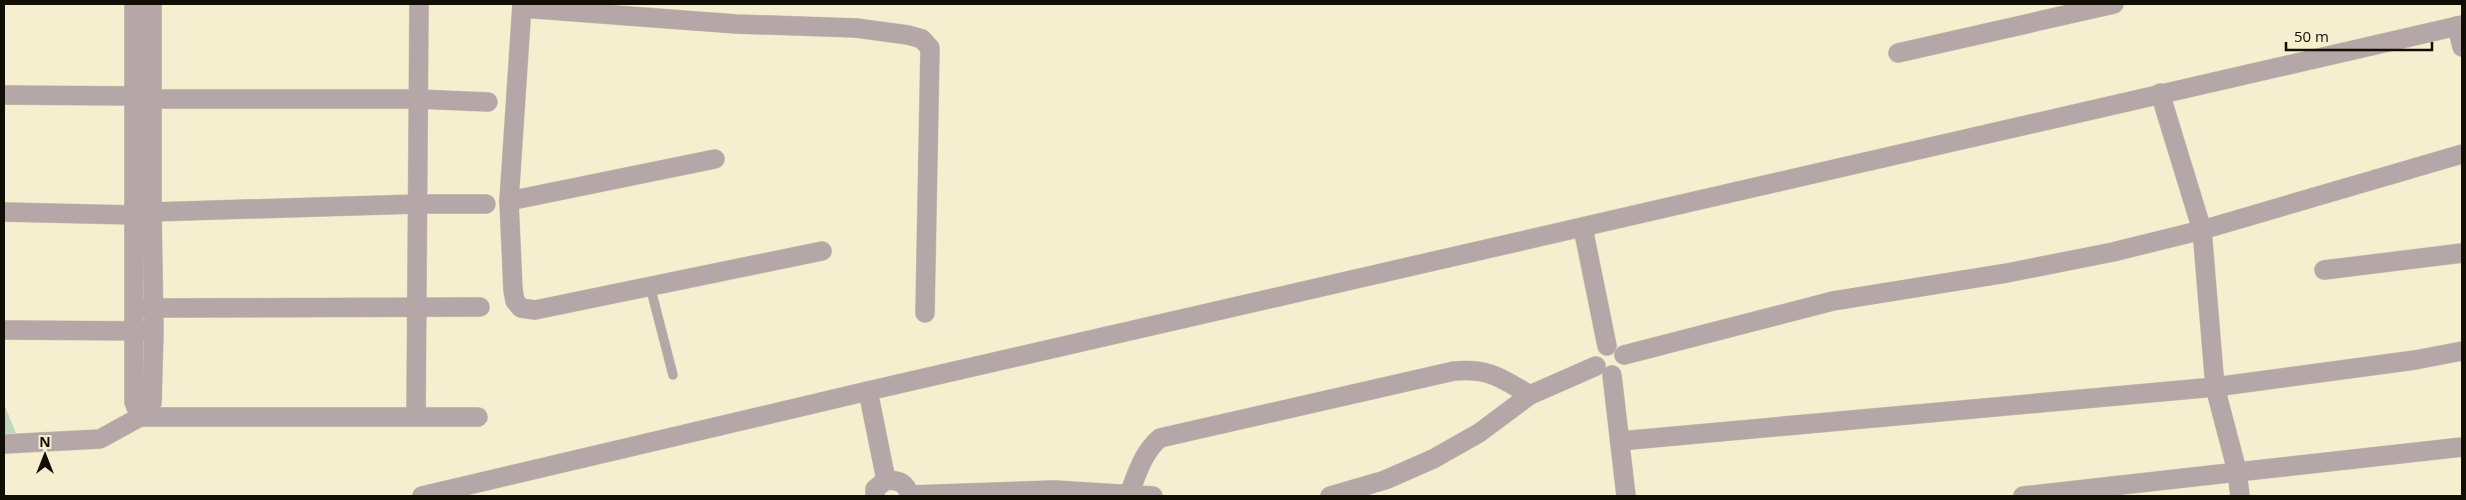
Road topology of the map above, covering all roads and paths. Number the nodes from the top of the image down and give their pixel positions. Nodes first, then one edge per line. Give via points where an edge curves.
1 (134, 4) edge
2 (152, 4) edge
3 (420, 4) edge
4 (2114, 4) edge
5 (522, 6) edge
6 (2460, 25) edge
7 (2462, 47) edge
8 (1898, 53) dead end
9 (2160, 93) junction
10 (4, 95) edge
11 (134, 96) junction
12 (152, 99) junction
13 (417, 99) junction
14 (488, 102) dead end
15 (2462, 154) edge
16 (715, 159) dead end
17 (509, 201) junction
18 (417, 204) junction
19 (486, 204) dead end
20 (4, 212) edge
21 (152, 212) junction
22 (132, 215) junction
23 (1583, 228) junction
24 (2202, 230) junction
25 (822, 251) dead end
26 (2462, 253) edge
27 (2324, 270) dead end
28 (650, 286) junction
29 (417, 307) junction
30 (480, 307) dead end
31 (134, 308) junction
32 (154, 308) junction
33 (925, 312) dead end
34 (4, 330) edge
35 (134, 331) junction
36 (154, 331) junction
37 (1607, 346) junction
38 (2462, 352) edge
39 (1624, 355) junction
40 (1604, 371) junction
41 (674, 375) dead end
42 (2215, 387) junction
43 (868, 391) junction
44 (1530, 395) junction
45 (416, 416) junction
46 (140, 417) junction
47 (478, 417) dead end
48 (1620, 441) junction
49 (4, 444) edge
50 (2462, 447) edge
51 (2237, 471) junction
52 (886, 480) junction
53 (1130, 494) junction
54 (422, 496) edge
55 (875, 496) edge
56 (910, 496) edge
57 (1153, 496) edge
58 (1330, 496) edge
59 (1626, 496) edge
60 (2023, 496) edge
61 (2240, 496) edge

1 - 11 street
2 - 12 street
3 - 13 street
4 - 8 street
5 - 17 street
5 - 33 street via 736,24 856,28 908,34 922,39 930,48
6 - 7 street
6 - 9 street
9 - 23 street
9 - 24 street
10 - 11 street
11 - 12 street
11 - 22 street
12 - 13 street
12 - 21 street
13 - 14 street
13 - 18 street
15 - 24 street
16 - 17 street
17 - 28 street via 513,290 515,300 522,308 535,310
18 - 19 street
18 - 21 street
18 - 29 street
20 - 22 street
21 - 22 street
21 - 32 street
22 - 31 street
23 - 37 street
23 - 43 street
24 - 39 street via 2007,273 1833,301
24 - 42 street
25 - 28 street
26 - 27 street
28 - 41 lane
29 - 30 street
29 - 32 street
29 - 45 street
31 - 32 street
31 - 35 street
32 - 36 street
34 - 35 street
35 - 36 street
35 - 46 street via 134,402
36 - 46 street via 152,404
37 - 39 street via 1620,349
37 - 40 street via 1595,356
38 - 42 street
39 - 40 street via 1624,365 1618,372
40 - 44 street
40 - 48 street
42 - 48 street
42 - 51 street
43 - 52 street
43 - 54 street
44 - 53 street via 1492,373 1475,369 1454,371 1160,438 1145,456
44 - 58 street via 1479,433 1433,459 1385,480
45 - 46 street
45 - 47 street
46 - 49 street via 100,439
48 - 59 street
50 - 51 street
51 - 60 street
51 - 61 street
52 - 55 street via 875,489
52 - 56 street via 898,480 905,485
53 - 56 street via 1054,490
53 - 57 street

